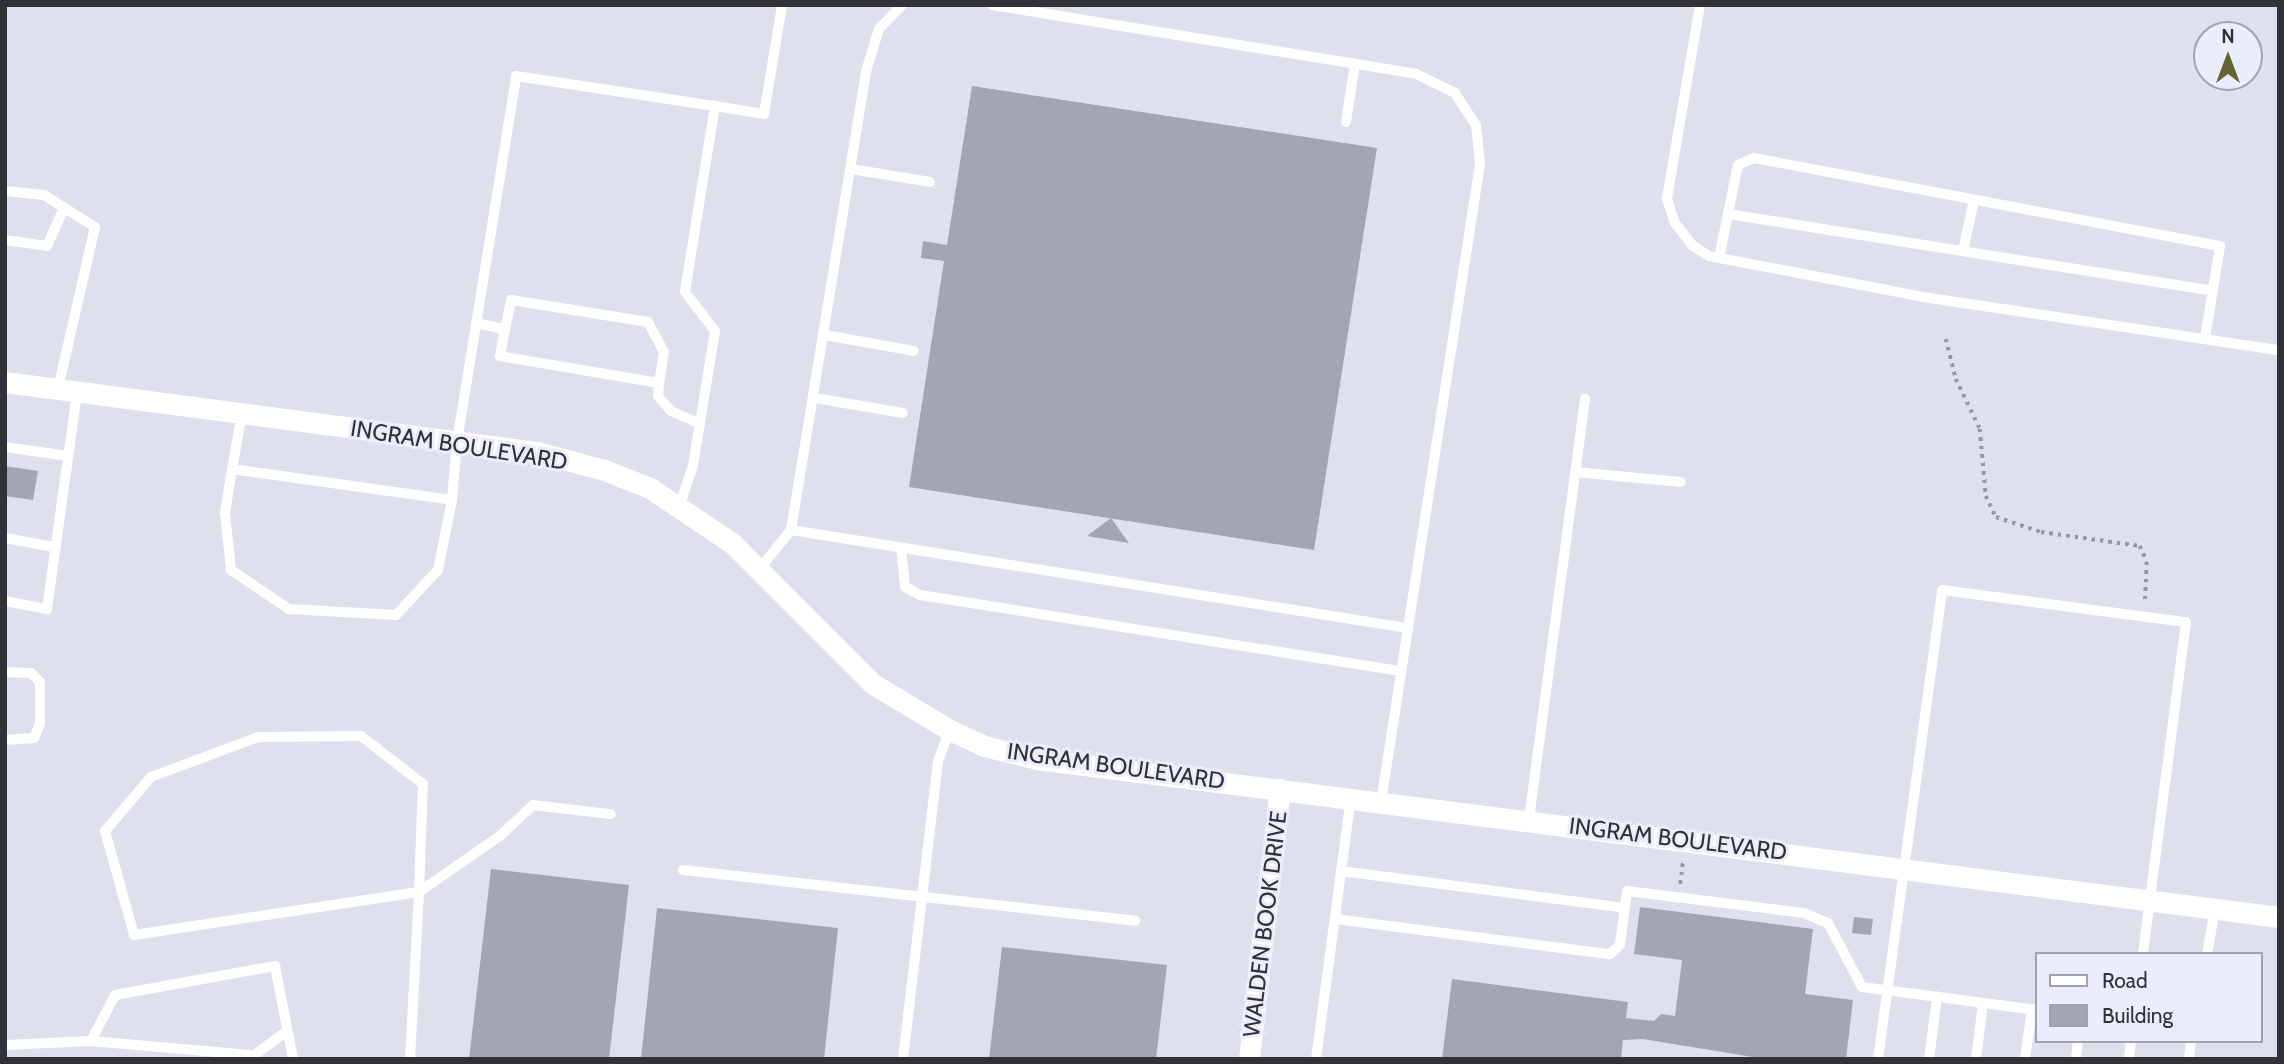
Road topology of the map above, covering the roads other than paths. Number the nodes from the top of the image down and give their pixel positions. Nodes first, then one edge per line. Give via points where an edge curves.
1 (782, 5) edge
2 (902, 5) edge
3 (992, 5) edge
4 (1700, 5) edge
5 (1355, 64) junction
6 (715, 106) junction
7 (1346, 122) dead end
8 (851, 169) junction
9 (930, 182) dead end
10 (5, 191) edge
11 (1974, 200) junction
12 (64, 208) junction
13 (1728, 214) junction
14 (5, 240) edge
15 (1963, 251) junction
16 (1719, 258) junction
17 (2213, 291) junction
18 (476, 324) junction
19 (505, 329) junction
20 (825, 335) junction
21 (2205, 339) junction
22 (2279, 350) edge
23 (914, 351) dead end
24 (5, 382) edge
25 (659, 383) junction
26 (67, 391) junction
27 (815, 398) junction
28 (1585, 399) dead end
29 (904, 413) dead end
30 (242, 414) junction
31 (700, 424) junction
32 (457, 442) junction
33 (5, 447) edge
34 (68, 456) junction
35 (232, 469) junction
36 (1575, 471) junction
37 (1681, 482) dead end
38 (452, 500) junction
39 (679, 508) junction
40 (791, 530) junction
41 (5, 538) edge
42 (54, 547) junction
43 (901, 548) junction
44 (758, 571) junction
45 (5, 601) edge
46 (1408, 628) junction
47 (1401, 671) junction
48 (5, 672) edge
49 (950, 730) junction
50 (5, 740) edge
51 (1280, 789) junction
52 (1351, 798) junction
53 (1381, 802) junction
54 (610, 814) dead end
55 (1529, 819) junction
56 (1903, 867) junction
57 (683, 870) dead end
58 (1341, 871) junction
59 (419, 892) junction
60 (921, 896) junction
61 (2150, 900) junction
62 (1625, 908) junction
63 (2215, 909) junction
64 (2279, 917) edge
65 (1335, 919) junction
66 (1135, 922) dead end
67 (2143, 952) edge
68 (2207, 952) edge
69 (1887, 991) junction
70 (1937, 997) junction
71 (1983, 1003) junction
72 (2034, 1009) edge
73 (287, 1031) junction
74 (91, 1041) junction
75 (5, 1045) edge
76 (250, 1057) edge
77 (293, 1059) edge
78 (410, 1059) edge
79 (903, 1059) edge
80 (1249, 1059) edge
81 (1316, 1059) edge
82 (1878, 1059) edge
83 (1929, 1059) edge
84 (1976, 1059) edge
85 (2025, 1059) edge

1 - 6 lane via 764,114
2 - 8 lane via 883,23 873,44
3 - 5 lane
4 - 16 lane via 1667,199 1675,223 1693,246
5 - 7 lane
5 - 46 lane via 1416,74 1444,85 1470,114 1481,149
6 - 18 lane via 516,76
6 - 31 lane via 685,292 715,331
8 - 9 lane
8 - 20 lane
10 - 12 lane via 44,195
11 - 13 lane via 1754,158 1738,165
11 - 15 lane
11 - 17 lane via 2220,246
12 - 14 lane via 47,246
12 - 26 lane via 95,227
13 - 15 lane
13 - 16 lane
15 - 17 lane
16 - 21 lane via 1923,297
17 - 21 lane
18 - 19 lane
18 - 32 lane
19 - 25 lane via 500,356
19 - 25 lane via 511,300 648,322 664,352
20 - 23 lane
20 - 27 lane
21 - 22 lane
24 - 26 street, INGRAM BOULEVARD
25 - 31 lane via 658,396 671,411
26 - 30 street, INGRAM BOULEVARD
26 - 34 lane
27 - 29 lane
27 - 40 lane
28 - 36 lane
30 - 32 street, INGRAM BOULEVARD
30 - 35 lane
31 - 39 lane
32 - 38 lane
32 - 39 street, INGRAM BOULEVARD via 537,453 604,470 650,488
33 - 34 lane
34 - 42 lane
35 - 38 lane
35 - 38 lane via 225,513 231,570 289,609 396,615 438,570
36 - 37 lane
36 - 55 lane
39 - 44 street, INGRAM BOULEVARD via 732,543
40 - 43 lane
40 - 44 lane
41 - 42 lane
42 - 45 lane via 47,608
43 - 46 lane
43 - 47 lane via 905,587 920,595
44 - 49 street, INGRAM BOULEVARD via 873,684
46 - 47 lane
47 - 53 lane
48 - 50 lane via 31,673 40,682 40,724 34,738
49 - 51 street, INGRAM BOULEVARD via 984,746 1038,760
49 - 60 lane via 938,761
51 - 52 street, INGRAM BOULEVARD
51 - 80 street, WALDEN BOOK DRIVE
52 - 53 street, INGRAM BOULEVARD
52 - 58 lane
53 - 55 street, INGRAM BOULEVARD
54 - 59 lane via 533,805 500,836
55 - 56 street, INGRAM BOULEVARD
56 - 61 street, INGRAM BOULEVARD
56 - 61 lane via 1942,590 2186,622
56 - 69 lane
57 - 60 lane
58 - 62 lane
58 - 65 lane
59 - 59 lane via 423,784 361,736 258,737 151,777 105,831 134,935
59 - 78 lane
60 - 66 lane
60 - 79 lane
61 - 63 street, INGRAM BOULEVARD
61 - 67 lane
62 - 65 lane via 1620,945 1610,954
62 - 69 lane via 1627,891 1812,914 1832,928 1859,985
63 - 64 street, INGRAM BOULEVARD
63 - 68 lane
65 - 81 lane
69 - 70 lane
69 - 82 lane
70 - 71 lane
70 - 83 lane
71 - 72 lane
71 - 84 lane
72 - 85 lane
73 - 74 lane via 275,966 115,995
73 - 76 lane
73 - 77 lane
74 - 75 lane
74 - 76 lane

